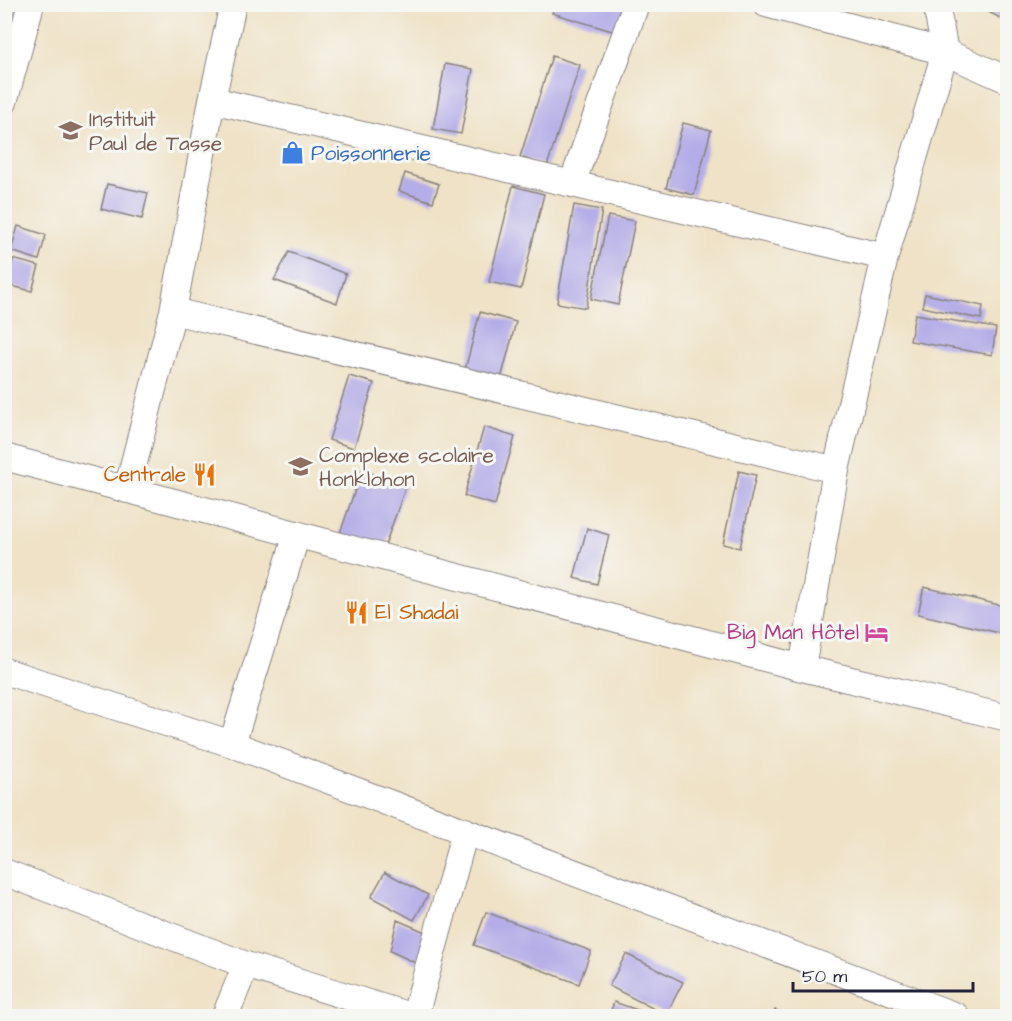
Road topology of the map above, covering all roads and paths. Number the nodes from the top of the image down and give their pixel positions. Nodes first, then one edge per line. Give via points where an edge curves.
1 (31, 4) edge
2 (232, 4) edge
3 (636, 4) edge
4 (766, 4) edge
5 (936, 4) edge
6 (945, 52) junction
7 (1008, 80) edge
8 (212, 100) junction
9 (4, 102) edge
10 (572, 184) junction
11 (885, 257) junction
12 (173, 312) junction
13 (4, 457) edge
14 (836, 470) junction
15 (127, 490) junction
16 (297, 534) junction
17 (802, 668) junction
18 (4, 671) edge
19 (1008, 718) edge
20 (232, 744) junction
21 (465, 831) junction
22 (4, 872) edge
23 (246, 964) junction
24 (225, 1017) edge
25 (410, 1017) edge
26 (415, 1017) edge
27 (956, 1017) edge

1 - 9 street
2 - 8 street
3 - 10 street
4 - 6 street
5 - 6 street
6 - 7 street
6 - 11 street
8 - 10 street
8 - 12 street
10 - 11 street
11 - 14 street
12 - 14 street
12 - 15 street
13 - 15 street
14 - 17 street
15 - 16 street
16 - 17 street
16 - 20 street
17 - 19 street
18 - 20 street
20 - 21 street
21 - 26 street
21 - 27 street
22 - 23 street
23 - 24 street
23 - 25 street

